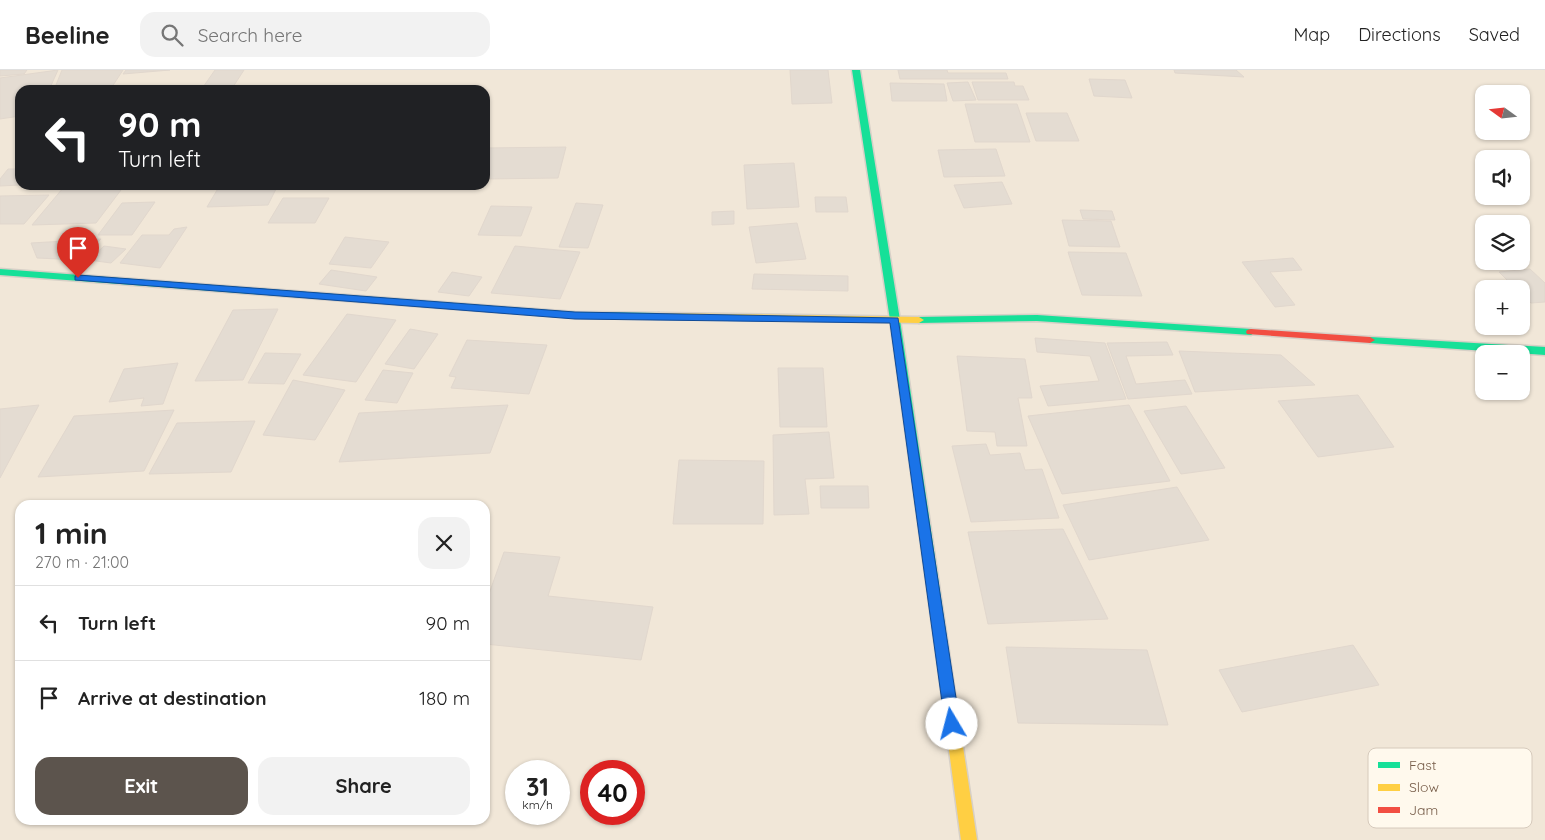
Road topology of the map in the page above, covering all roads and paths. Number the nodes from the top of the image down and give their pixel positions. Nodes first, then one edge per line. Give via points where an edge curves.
1 (856, 70) edge
2 (0, 272) edge
3 (895, 320) junction
4 (1545, 351) edge
5 (969, 840) edge

1 - 3 street
2 - 3 street via 575,316
3 - 4 street via 1037,318
3 - 5 street

